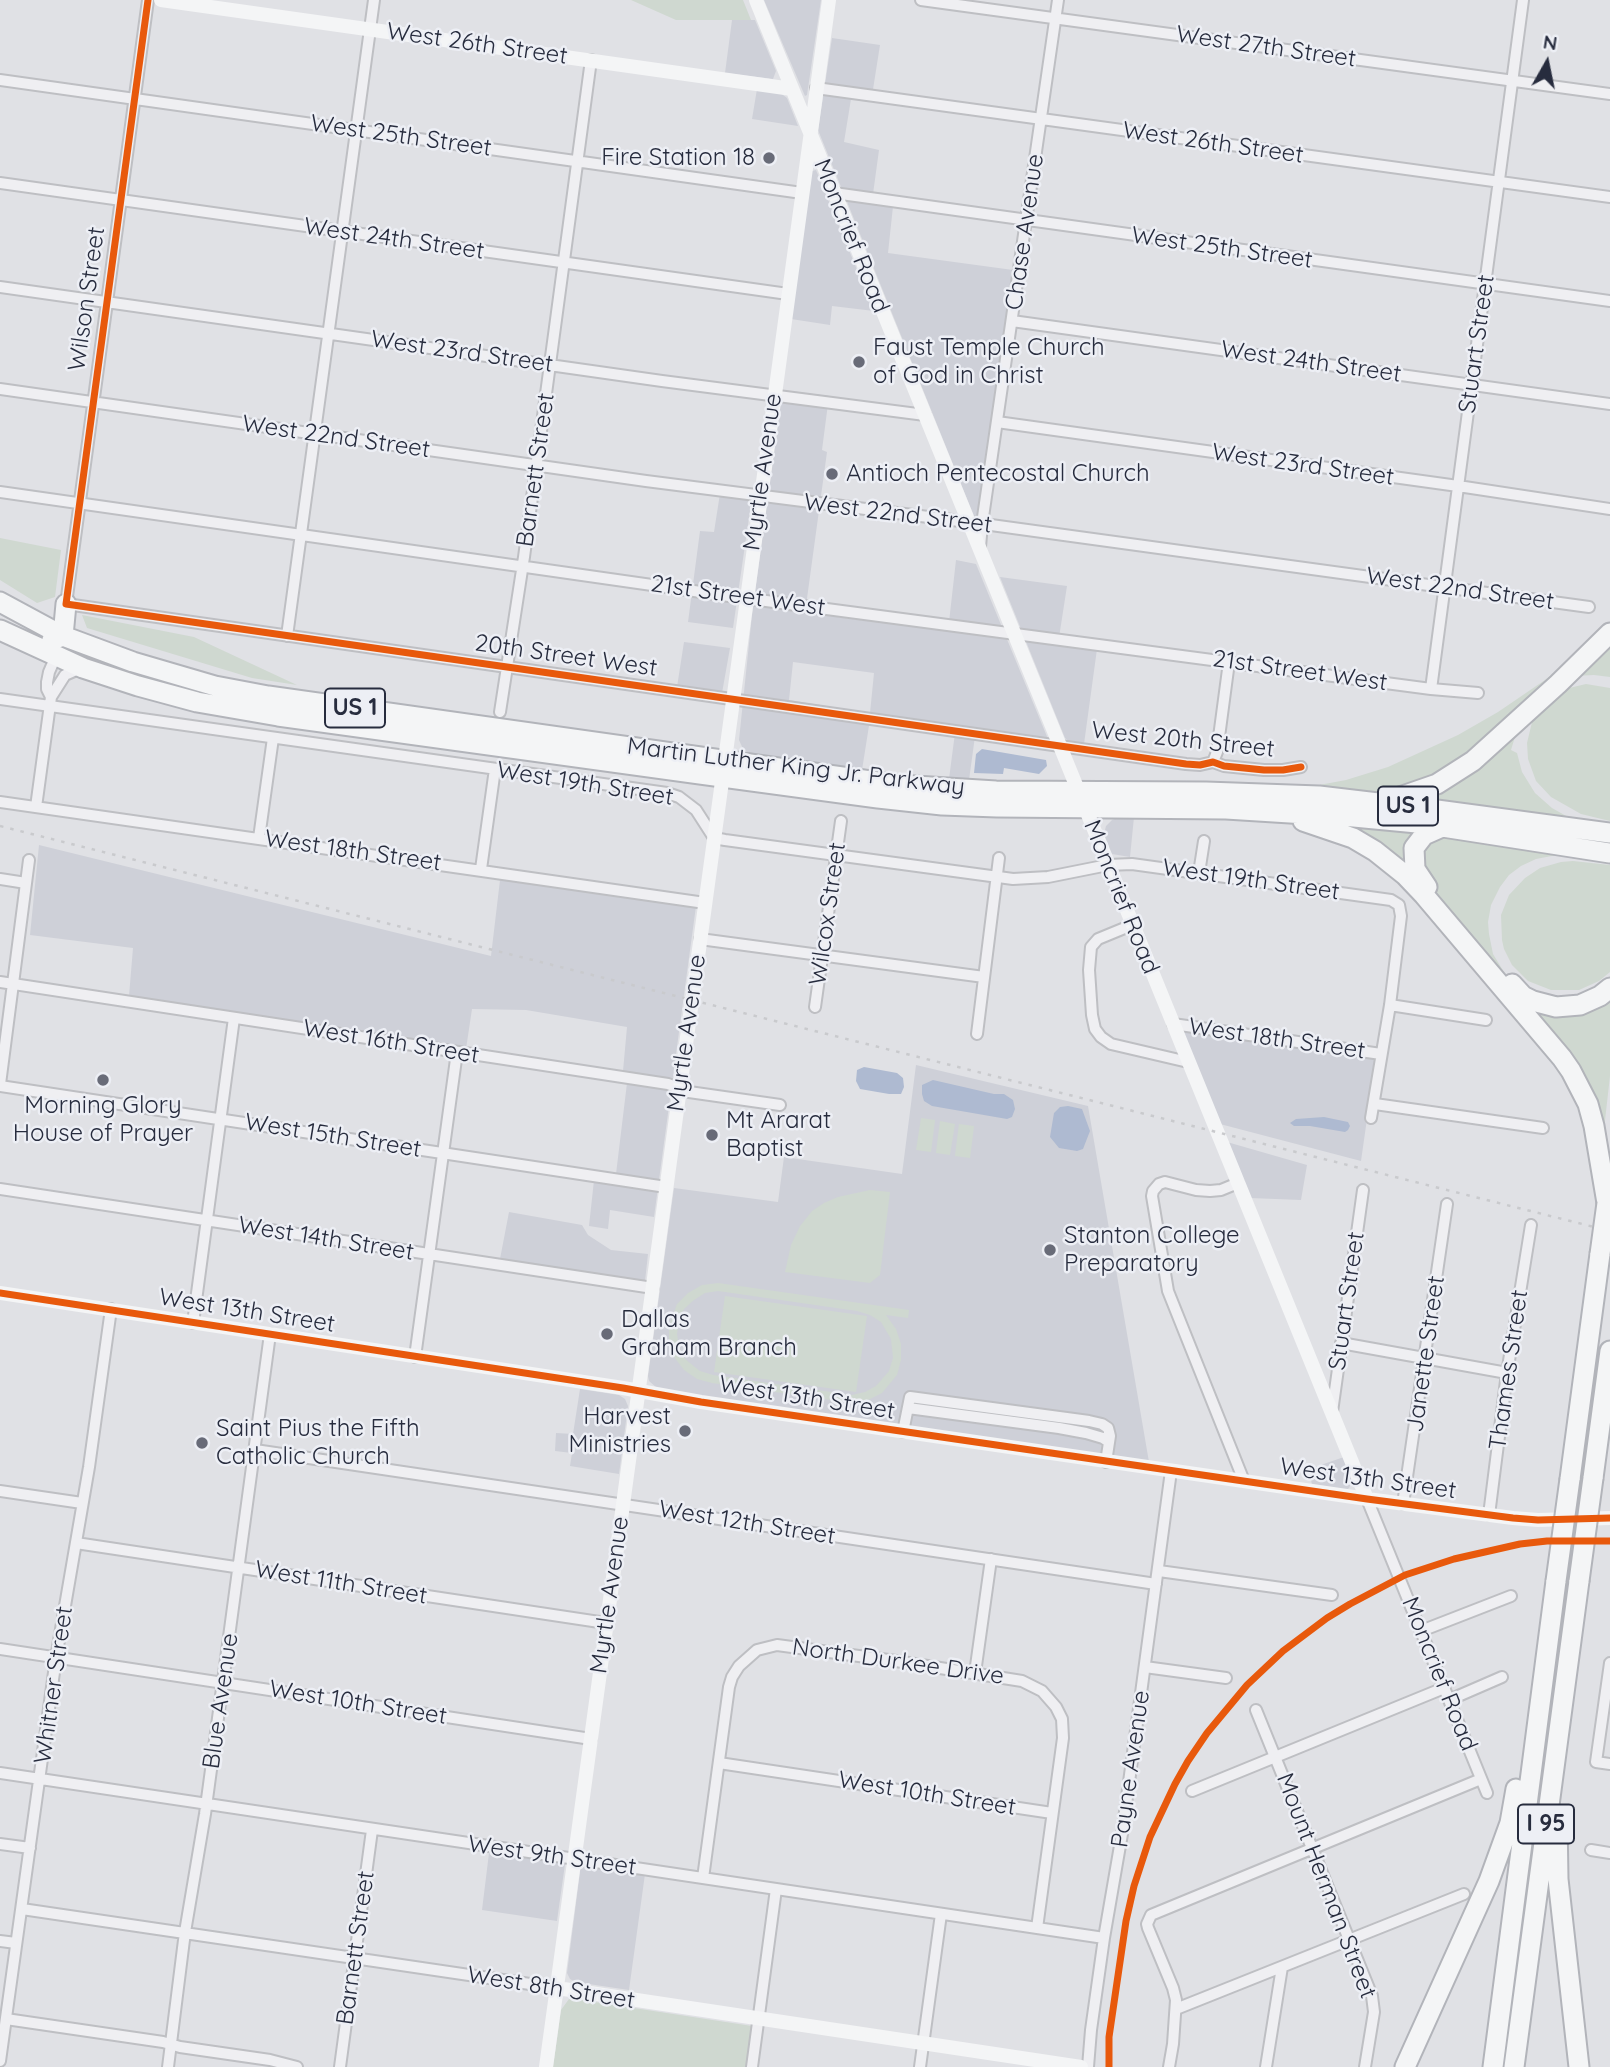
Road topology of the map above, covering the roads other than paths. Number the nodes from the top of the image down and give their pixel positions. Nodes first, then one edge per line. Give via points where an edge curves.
1 (148, 0) edge
2 (161, 0) edge
3 (374, 0) edge
4 (756, 0) edge
5 (829, 0) edge
6 (921, 0) edge
7 (1058, 0) edge
8 (1523, 0) edge
9 (1056, 18) junction
10 (370, 29) junction
11 (591, 60) junction
12 (0, 80) edge
13 (1513, 81) junction
14 (816, 88) junction
15 (792, 89) junction
16 (1610, 94) edge
17 (133, 99) junction
18 (1041, 119) junction
19 (356, 130) junction
20 (810, 134) junction
21 (577, 161) junction
22 (1499, 182) junction
23 (0, 183) edge
24 (802, 193) junction
25 (834, 193) junction
26 (1610, 197) edge
27 (120, 200) junction
28 (1026, 220) junction
29 (342, 231) junction
30 (564, 263) junction
31 (1485, 284) junction
32 (0, 287) edge
33 (788, 294) junction
34 (1610, 301) edge
35 (106, 302) junction
36 (1012, 321) junction
37 (328, 333) junction
38 (551, 365) junction
39 (1471, 384) junction
40 (0, 389) edge
41 (774, 395) junction
42 (93, 402) junction
43 (1610, 404) edge
44 (925, 415) junction
45 (997, 422) junction
46 (314, 434) junction
47 (537, 465) junction
48 (1458, 486) junction
49 (0, 492) edge
50 (761, 496) junction
51 (79, 503) junction
52 (1610, 509) edge
53 (975, 524) junction
54 (300, 534) junction
55 (523, 566) junction
56 (1444, 587) junction
57 (746, 598) junction
58 (0, 603) edge
59 (66, 604) junction
60 (1589, 607) dead end
61 (27, 617) junction
62 (0, 629) edge
63 (1015, 633) junction
64 (1610, 633) edge
65 (63, 636) junction
66 (287, 636) junction
67 (56, 656) junction
68 (1229, 662) junction
69 (508, 667) junction
70 (83, 668) junction
71 (177, 676) junction
72 (1431, 689) junction
73 (1478, 693) dead end
74 (0, 699) edge
75 (733, 699) junction
76 (50, 701) junction
77 (500, 712) dead end
78 (273, 738) junction
79 (1061, 747) junction
80 (1213, 762) junction
81 (1301, 767) dead end
82 (495, 769) junction
83 (723, 769) junction
84 (1081, 800) junction
85 (0, 802) edge
86 (1382, 803) junction
87 (36, 807) junction
88 (1226, 809) junction
89 (1439, 818) junction
90 (841, 821) dead end
91 (1417, 823) junction
92 (1610, 834) edge
93 (260, 838) junction
94 (713, 838) junction
95 (1205, 842) dead end
96 (1610, 853) edge
97 (836, 856) junction
98 (999, 858) dead end
99 (29, 860) dead end
100 (1108, 864) junction
101 (481, 869) junction
102 (1199, 873) junction
103 (1405, 875) junction
104 (996, 877) junction
105 (0, 879) edge
106 (26, 883) junction
107 (705, 903) junction
108 (1132, 925) junction
109 (700, 939) junction
110 (823, 955) junction
111 (984, 976) junction
112 (0, 982) edge
113 (12, 984) junction
114 (1610, 988) edge
115 (1390, 1005) junction
116 (816, 1007) dead end
117 (234, 1018) junction
118 (1486, 1020) dead end
119 (1173, 1024) junction
120 (977, 1034) dead end
121 (457, 1052) junction
122 (1381, 1054) junction
123 (1188, 1062) junction
124 (0, 1085) edge
125 (680, 1089) junction
126 (1375, 1104) junction
127 (780, 1105) dead end
128 (1371, 1118) dead end
129 (221, 1119) junction
130 (1543, 1128) dead end
131 (443, 1153) junction
132 (1610, 1182) edge
133 (1238, 1183) junction
134 (666, 1187) junction
135 (0, 1189) edge
136 (1363, 1191) dead end
137 (1607, 1203) junction
138 (1447, 1204) dead end
139 (207, 1220) junction
140 (1531, 1225) dead end
141 (430, 1254) junction
142 (653, 1288) junction
143 (0, 1293) edge
144 (111, 1310) junction
145 (193, 1322) junction
146 (270, 1334) junction
147 (1341, 1343) junction
148 (1610, 1351) edge
149 (415, 1357) junction
150 (1426, 1357) junction
151 (1507, 1373) junction
152 (638, 1391) junction
153 (1332, 1412) junction
154 (903, 1432) junction
155 (255, 1450) junction
156 (1106, 1462) junction
157 (1171, 1471) junction
158 (1244, 1481) junction
159 (0, 1491) edge
160 (1367, 1499) junction
161 (82, 1503) junction
162 (1403, 1504) junction
163 (623, 1505) junction
164 (1489, 1515) junction
165 (1610, 1518) edge
166 (76, 1543) junction
167 (990, 1559) junction
168 (239, 1568) junction
169 (1159, 1571) junction
170 (1156, 1584) junction
171 (1332, 1595) dead end
172 (1511, 1596) dead end
173 (606, 1623) junction
174 (1421, 1631) junction
175 (0, 1649) edge
176 (57, 1658) junction
177 (1610, 1663) edge
178 (1145, 1667) junction
179 (975, 1673) junction
180 (1502, 1677) dead end
181 (1226, 1678) dead end
182 (1609, 1680) edge
183 (223, 1683) junction
184 (1444, 1688) junction
185 (1541, 1693) junction
186 (1449, 1700) junction
187 (1256, 1710) dead end
188 (591, 1739) junction
189 (1555, 1753) junction
190 (1275, 1757) junction
191 (719, 1763) junction
192 (1610, 1764) edge
193 (0, 1773) edge
194 (40, 1779) junction
195 (1482, 1779) junction
196 (1192, 1791) dead end
197 (1487, 1793) dead end
198 (206, 1804) junction
199 (1052, 1813) junction
200 (372, 1830) junction
201 (0, 1844) edge
202 (30, 1848) junction
203 (1312, 1848) junction
204 (1591, 1850) dead end
205 (1610, 1853) edge
206 (575, 1858) junction
207 (704, 1878) junction
208 (776, 1889) junction
209 (1464, 1894) dead end
210 (22, 1909) junction
211 (941, 1914) junction
212 (1037, 1928) junction
213 (185, 1932) junction
214 (1104, 1938) junction
215 (1350, 1940) junction
216 (0, 1941) edge
217 (16, 1944) junction
218 (354, 1958) junction
219 (1282, 1967) junction
220 (557, 1988) junction
221 (1176, 2009) junction
222 (758, 2018) junction
223 (6, 2019) junction
224 (924, 2043) junction
225 (1, 2045) edge
226 (171, 2045) junction
227 (0, 2061) edge
228 (168, 2067) edge
229 (296, 2067) edge
230 (340, 2067) edge
231 (546, 2067) edge
232 (752, 2067) edge
233 (920, 2067) edge
234 (1081, 2067) edge
235 (1088, 2067) edge
236 (1169, 2067) edge
237 (1266, 2067) edge
238 (1365, 2067) edge
239 (1405, 2067) edge
240 (1493, 2067) edge
241 (1514, 2067) edge
242 (1578, 2067) edge

1 - 17 street, Wilson Street
2 - 10 main road, West 26th Street
3 - 10 street
4 - 15 main road, Moncrief Road
5 - 14 main road, Myrtle Avenue
6 - 9 street, West 27th Street
7 - 9 street, Chase Avenue
8 - 13 street, Stuart Street
9 - 13 street, West 27th Street
9 - 18 street, Chase Avenue
10 - 11 main road, West 26th Street
10 - 19 street
11 - 15 main road, West 26th Street
11 - 21 street, Barnett Street
12 - 17 street, West 25th Street
13 - 16 street, West 27th Street
13 - 22 street, Stuart Street
14 - 18 street, West 26th Street
14 - 20 main road, Myrtle Avenue
15 - 20 main road, Moncrief Road
17 - 19 street, West 25th Street
17 - 27 street, Wilson Street
18 - 22 street, West 26th Street
18 - 28 street, Chase Avenue
19 - 21 street, West 25th Street
19 - 29 street
20 - 24 main road, Myrtle Avenue
20 - 25 main road, Moncrief Road
21 - 24 street, West 25th Street
21 - 30 street, Barnett Street
22 - 26 street, West 26th Street
22 - 31 street, Stuart Street
23 - 27 street, West 24th Street
24 - 33 main road, Myrtle Avenue
25 - 28 street, West 25th Street
25 - 44 main road, Moncrief Road
27 - 29 street, West 24th Street
27 - 35 street, Wilson Street
28 - 31 street, West 25th Street
28 - 36 street, Chase Avenue
29 - 30 street, West 24th Street
29 - 37 street
30 - 33 street, West 24th Street
30 - 38 street, Barnett Street
31 - 34 street, West 25th Street
31 - 39 street, Stuart Street
32 - 35 street, West 23rd Street
33 - 41 main road, Myrtle Avenue
35 - 37 street, West 23rd Street
35 - 42 street, Wilson Street
36 - 39 street, West 24th Street
36 - 45 street, Chase Avenue
37 - 38 street, West 23rd Street
37 - 46 street
38 - 41 street, West 23rd Street
38 - 47 street, Barnett Street
39 - 43 street, West 24th Street
39 - 48 street, Stuart Street
40 - 42 street, West 22nd Street
41 - 44 street, West 23rd Street
41 - 50 main road, Myrtle Avenue
42 - 46 street, West 22nd Street
42 - 51 street, Wilson Street
44 - 53 main road, Moncrief Road
45 - 48 street, West 23rd Street
45 - 53 street, Chase Avenue
46 - 47 street, West 22nd Street
46 - 54 street
47 - 50 street, West 22nd Street
47 - 55 street, Barnett Street
48 - 52 street, West 23rd Street
48 - 56 street, Stuart Street
49 - 51 street, 21st Street West
50 - 53 street, West 22nd Street
50 - 57 main road, Myrtle Avenue
51 - 54 street, 21st Street West
51 - 59 street, Wilson Street
53 - 56 street, West 22nd Street
53 - 63 main road, Moncrief Road
54 - 55 street, 21st Street West
54 - 66 street
55 - 57 street, 21st Street West
55 - 69 street, Barnett Street
56 - 60 street, West 22nd Street
56 - 72 street, Stuart Street
57 - 63 street, 21st Street West
57 - 75 main road, Myrtle Avenue
58 - 61 highway, Martin Luther King Jr. Parkway / US 1
59 - 61 highway
59 - 65 highway
59 - 66 street, 20th Street West
61 - 65 highway, Martin Luther King Jr. Parkway / US 1
62 - 65 highway via 45,640
62 - 67 highway, Martin Luther King Jr. Parkway / US 1
63 - 68 street, 21st Street West
63 - 79 main road, Moncrief Road
64 - 86 highway via 1473,761 1437,784
65 - 71 highway, Martin Luther King Jr. Parkway / US 1
66 - 69 street, 20th Street West
67 - 70 highway, Martin Luther King Jr. Parkway / US 1
67 - 71 highway via 74,653
67 - 76 street via 47,682
68 - 72 street, 21st Street West
68 - 80 street
69 - 75 street, 20th Street West
69 - 77 street, Barnett Street
70 - 76 street via 65,676
70 - 83 highway, Martin Luther King Jr. Parkway / US 1 via 167,695 234,709
71 - 83 highway, Martin Luther King Jr. Parkway / US 1 via 268,696
72 - 73 street, 21st Street West
74 - 76 street, West 19th Street
75 - 79 street, 20th Street West
75 - 83 main road, Myrtle Avenue
76 - 78 street, West 19th Street
76 - 87 street
78 - 82 street, West 19th Street
78 - 93 street
79 - 80 street, West 20th Street via 1186,764
79 - 84 main road, Moncrief Road
80 - 81 street, West 20th Street via 1264,770
82 - 94 street, West 19th Street via 667,793 690,804
82 - 101 street
83 - 84 highway, Martin Luther King Jr. Parkway / US 1
83 - 94 main road, Myrtle Avenue
84 - 86 highway, Martin Luther King Jr. Parkway / US 1 via 1266,793
84 - 88 highway, Martin Luther King Jr. Parkway / US 1
84 - 100 main road, Moncrief Road
85 - 87 street, West 18th Street
86 - 89 highway, Martin Luther King Jr. Parkway / US 1
87 - 93 street, West 18th Street
88 - 91 highway, Martin Luther King Jr. Parkway / US 1
88 - 103 highway via 1300,820 1340,832
89 - 91 highway, Martin Luther King Jr. Parkway / US 1
89 - 92 highway, Martin Luther King Jr. Parkway / US 1
89 - 96 highway, Martin Luther King Jr. Parkway / US 1
89 - 114 highway via 1414,848 1415,869 1523,996 1544,1005 1568,1007 1592,1000
90 - 97 street, Wilcox Street
91 - 103 highway via 1405,848
93 - 101 street, West 18th Street
94 - 97 street, West 19th Street
94 - 107 main road, Myrtle Avenue
95 - 102 street
97 - 104 street, West 19th Street
97 - 110 street, Wilcox Street
98 - 104 street
99 - 106 street
100 - 102 street, West 19th Street
100 - 104 street, West 19th Street via 1048,877
100 - 108 main road, Moncrief Road
101 - 107 street, West 18th Street
102 - 115 street, West 19th Street via 1385,899 1399,905
103 - 137 highway via 1571,1071 1591,1114
104 - 111 street
105 - 106 street
106 - 113 street
107 - 109 main road, Myrtle Avenue
108 - 119 main road, Moncrief Road
108 - 123 street via 1098,939 1091,947 1095,1029 1111,1044
109 - 110 street
109 - 125 main road, Myrtle Avenue
110 - 111 street
110 - 116 street, Wilcox Street
111 - 120 street
112 - 113 street, West 16th Street
113 - 117 street, West 16th Street
113 - 124 street
115 - 118 street
115 - 122 street
117 - 121 street, West 16th Street
117 - 129 street
119 - 122 street, West 18th Street
119 - 123 main road, Moncrief Road
121 - 125 street, West 16th Street
121 - 131 street
122 - 126 street
123 - 133 main road, Moncrief Road
124 - 129 street, West 15th Street
125 - 127 street, West 16th Street
125 - 134 main road, Myrtle Avenue
126 - 128 street
126 - 130 street
129 - 131 street, West 15th Street
129 - 139 street
131 - 134 street, West 15th Street
131 - 141 street
132 - 137 highway, I 95
133 - 153 main road, Moncrief Road
133 - 158 street via 1210,1191 1165,1182 1158,1184 1152,1196 1168,1291
134 - 142 main road, Myrtle Avenue
135 - 139 street, West 14th Street
136 - 147 street, Stuart Street
137 - 185 highway, I 95, bridge
138 - 150 street, Janette Street
139 - 141 street, West 14th Street
139 - 145 street
140 - 151 street, Thames Street
141 - 142 street, West 14th Street
141 - 149 street
142 - 152 main road, Myrtle Avenue
143 - 144 main road, West 13th Street
144 - 145 main road, West 13th Street
144 - 161 street, Whitner Street
145 - 146 main road, West 13th Street
146 - 149 main road, West 13th Street
146 - 155 street, Blue Avenue
147 - 150 street
147 - 153 street, Stuart Street
148 - 189 highway, I 95, bridge
149 - 152 main road, West 13th Street
150 - 151 street
150 - 162 street, Janette Street
151 - 164 street, Thames Street
152 - 154 main road, West 13th Street
152 - 163 main road, Myrtle Avenue
153 - 160 main road, Moncrief Road
154 - 156 main road, West 13th Street
154 - 156 street via 910,1397 1089,1421 1108,1428
155 - 163 street, West 12th Street
155 - 168 street, Blue Avenue
156 - 157 main road, West 13th Street
157 - 158 main road, West 13th Street
157 - 169 street, Payne Avenue
158 - 160 main road, West 13th Street
159 - 161 street
160 - 162 main road, West 13th Street
160 - 174 street, Moncrief Road
161 - 166 street, Whitner Street
162 - 164 main road, West 13th Street
163 - 167 street, West 12th Street
163 - 173 main road, Myrtle Avenue
164 - 165 main road, West 13th Street via 1538,1520
166 - 168 street, West 11th Street
166 - 176 street, Whitner Street
167 - 170 street, West 12th Street
167 - 179 street
168 - 173 street, West 11th Street
168 - 183 street, Blue Avenue
169 - 170 street, Payne Avenue
169 - 171 street
170 - 178 street, Payne Avenue
172 - 174 street
173 - 188 main road, Myrtle Avenue
174 - 184 street, Moncrief Road
175 - 176 street, West 10th Street
176 - 183 street, West 10th Street
176 - 194 street, Whitner Street
177 - 182 street
178 - 181 street
178 - 214 street, Payne Avenue
179 - 191 street, North Durkee Drive via 789,1645 757,1650 732,1677
179 - 199 street, North Durkee Drive via 1022,1681 1042,1690 1062,1719
180 - 186 street
182 - 192 street via 1596,1762
183 - 188 street, West 10th Street
183 - 198 street, Blue Avenue
184 - 186 street, Moncrief Road
184 - 190 street
185 - 239 highway via 1497,1862
185 - 240 highway, I 95
186 - 195 street, Moncrief Road
187 - 190 street, Mount Herman Street
188 - 206 main road, Myrtle Avenue
189 - 241 highway, I 95
189 - 242 highway via 1560,1783 1558,1878
190 - 196 street
190 - 203 street, Mount Herman Street
191 - 199 street, West 10th Street
191 - 207 street
193 - 194 street, West 9th Street
194 - 198 street, West 9th Street
194 - 202 street, Whitner Street
195 - 197 street, Moncrief Road
195 - 203 street
198 - 200 street, West 9th Street
198 - 213 street, Blue Avenue
199 - 212 street
200 - 206 street, West 9th Street
200 - 218 street, Barnett Street
201 - 202 street
202 - 210 street, Whitner Street
203 - 215 street, Mount Herman Street
203 - 221 street via 1148,1919
204 - 205 street
206 - 207 street, West 9th Street
206 - 220 main road, Myrtle Avenue
207 - 208 street, West 9th Street
208 - 211 street, West 9th Street
208 - 222 street
209 - 215 street
210 - 213 street, West 8th Street
210 - 217 street, Whitner Street
211 - 212 street, West 9th Street
211 - 224 street
212 - 214 street, West 9th Street
213 - 218 street, West 8th Street
213 - 226 street, Blue Avenue
214 - 235 street, Payne Avenue
215 - 219 street
215 - 238 street, Mount Herman Street via 1374,2004
216 - 217 street
217 - 223 street, Whitner Street
218 - 220 street, West 8th Street
218 - 230 street, Barnett Street
219 - 221 street
219 - 237 street
220 - 222 main road, West 8th Street
220 - 231 main road, Myrtle Avenue
221 - 236 street
222 - 224 main road, West 8th Street
222 - 232 street
223 - 225 street, Whitner Street
223 - 226 street
224 - 233 street
224 - 234 main road, West 8th Street
225 - 227 street, Whitner Street
226 - 228 street, Blue Avenue
226 - 229 street

